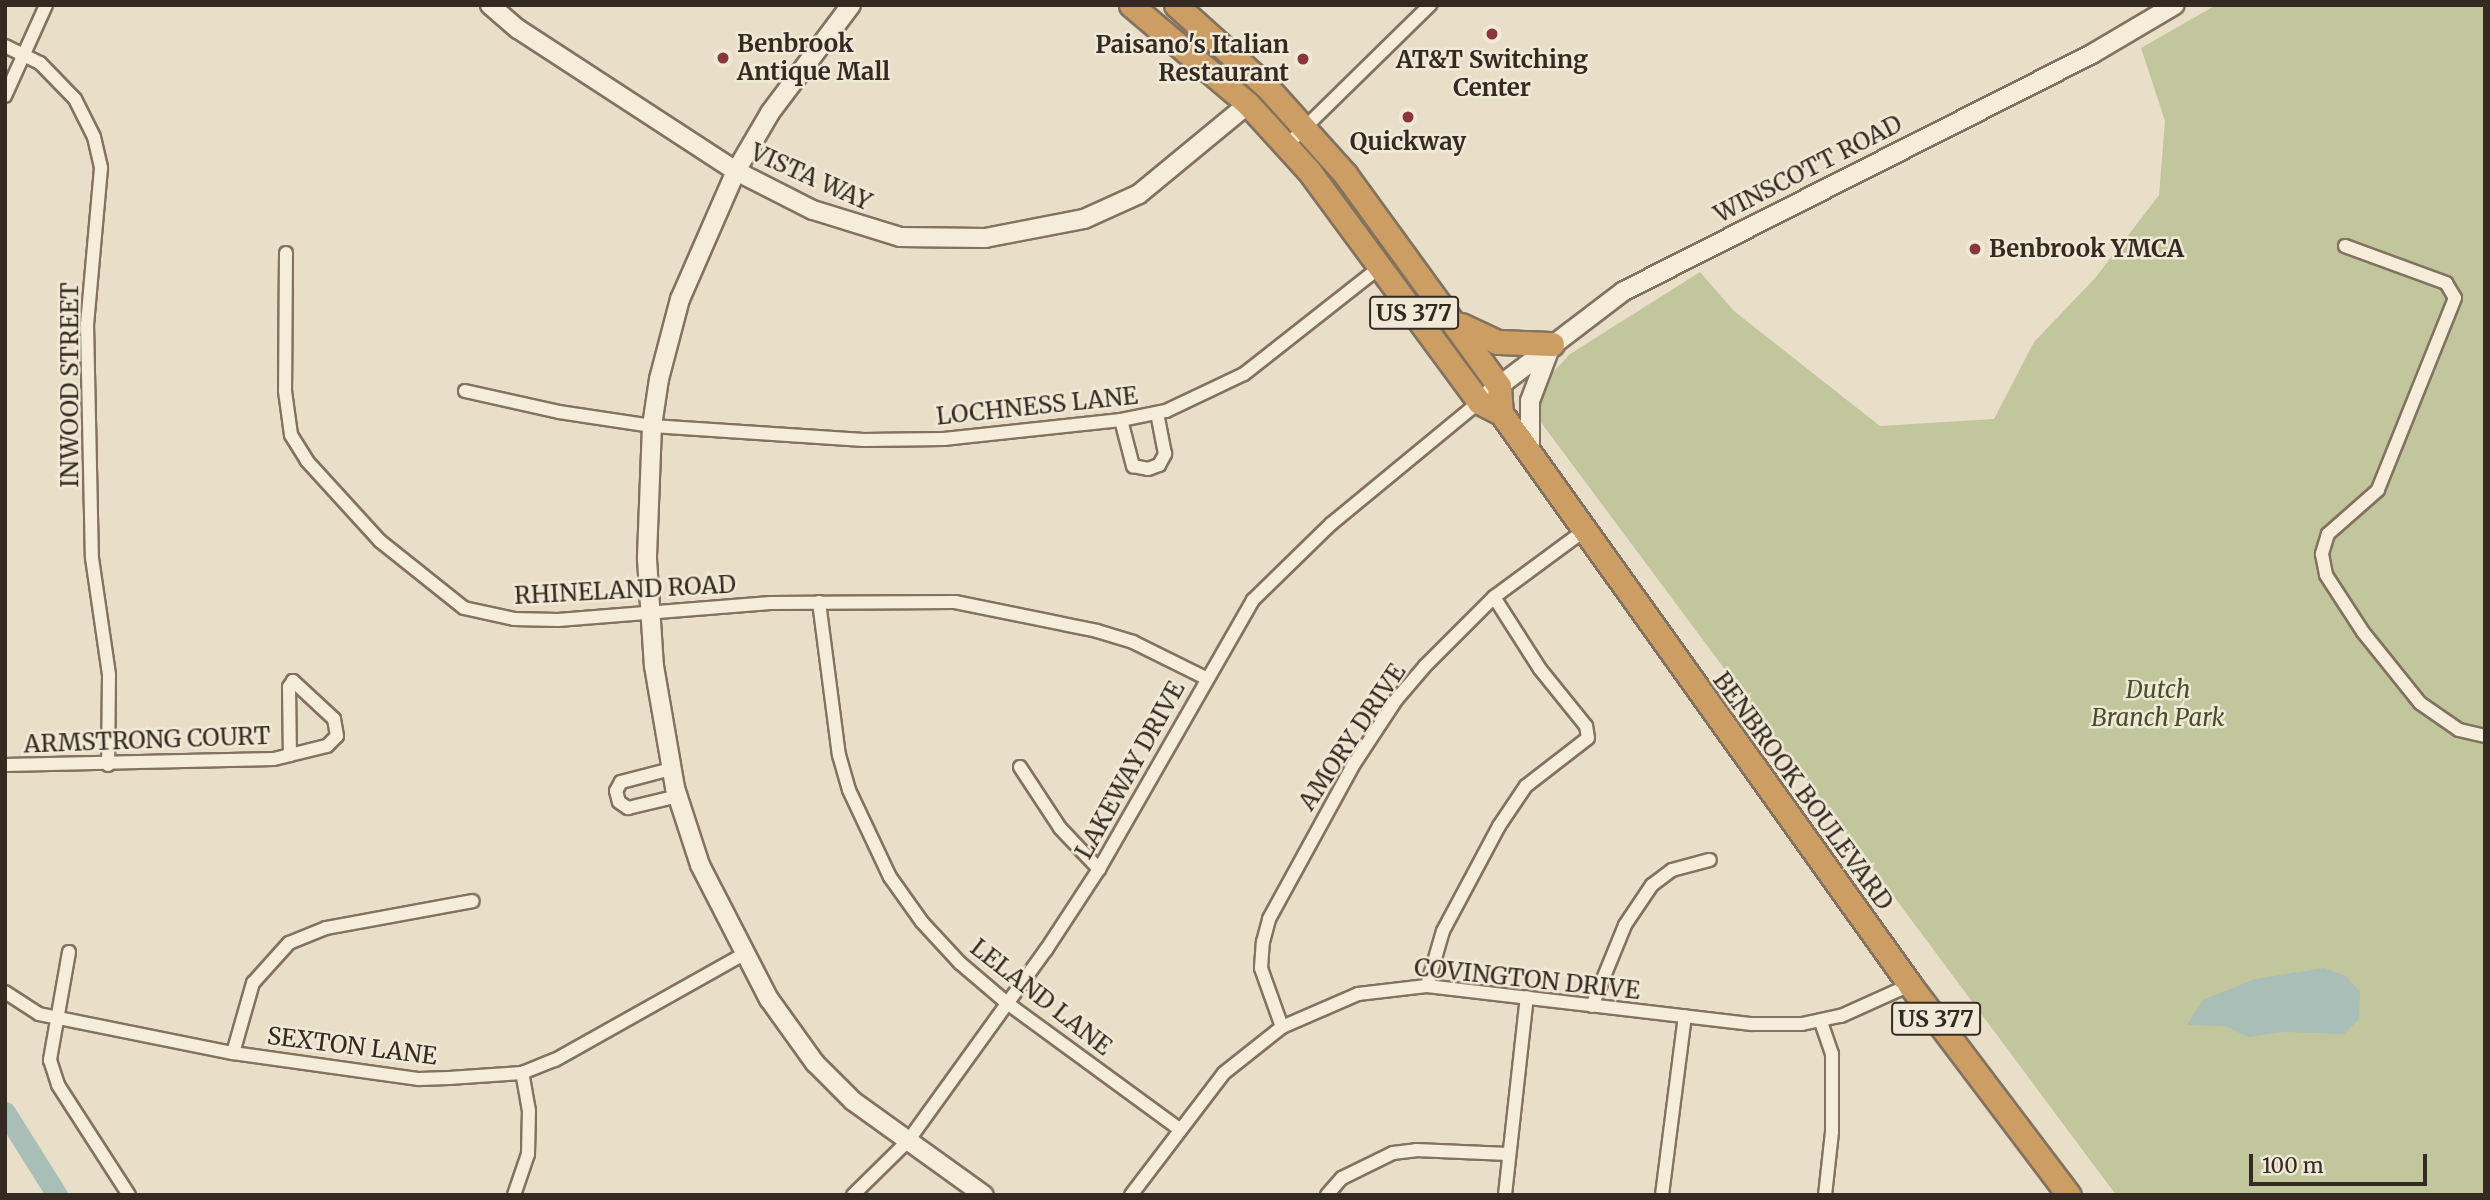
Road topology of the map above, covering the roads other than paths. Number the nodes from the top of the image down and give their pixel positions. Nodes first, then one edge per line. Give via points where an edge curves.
1 (46, 5) edge
2 (490, 5) edge
3 (851, 5) edge
4 (1131, 5) edge
5 (1176, 5) edge
6 (1430, 5) edge
7 (2175, 5) edge
8 (5, 46) edge
9 (24, 55) junction
10 (5, 96) edge
11 (1248, 104) junction
12 (1305, 128) junction
13 (1286, 146) junction
14 (736, 171) junction
15 (2345, 246) dead end
16 (286, 253) dead end
17 (1381, 266) junction
18 (1457, 323) junction
19 (1552, 344) junction
20 (1499, 386) junction
21 (465, 391) dead end
22 (1479, 402) junction
23 (1157, 413) junction
24 (1501, 413) junction
25 (1121, 419) junction
26 (652, 426) junction
27 (1530, 453) junction
28 (1585, 530) junction
29 (1494, 597) junction
30 (819, 602) junction
31 (650, 612) junction
32 (1206, 678) junction
33 (2485, 736) edge
34 (290, 755) junction
35 (5, 765) edge
36 (107, 765) junction
37 (1020, 767) dead end
38 (671, 769) junction
39 (678, 796) junction
40 (1710, 860) dead end
41 (1099, 869) junction
42 (473, 901) dead end
43 (69, 952) dead end
44 (744, 954) junction
45 (1910, 985) junction
46 (1427, 986) junction
47 (5, 992) edge
48 (1527, 997) junction
49 (1007, 1003) junction
50 (1592, 1006) junction
51 (1685, 1016) junction
52 (56, 1018) junction
53 (1821, 1022) junction
54 (1282, 1027) junction
55 (233, 1053) junction
56 (522, 1073) junction
57 (1178, 1128) junction
58 (908, 1141) junction
59 (1508, 1154) junction
60 (129, 1195) edge
61 (514, 1195) edge
62 (853, 1195) edge
63 (984, 1195) edge
64 (1131, 1195) edge
65 (1327, 1195) edge
66 (1505, 1195) edge
67 (1661, 1195) edge
68 (1825, 1195) edge
69 (2069, 1195) edge

1 - 9 street
2 - 14 street, VISTA WAY via 517,29
3 - 14 street via 770,113
4 - 11 highway, BENBROOK BOULEVARD / US 377
5 - 12 highway, US 377 via 1268,87
6 - 12 street
7 - 19 street, WINSCOTT ROAD via 2092,54 1624,291
8 - 9 street, INWOOD STREET
9 - 10 street
9 - 36 street, INWOOD STREET via 40,63 75,99 94,137 102,168 87,324 92,558 108,675
11 - 13 highway, BENBROOK BOULEVARD / US 377
11 - 14 street, VISTA WAY via 1139,194 1084,219 1010,235 930,240 878,232 813,209
12 - 13 street
12 - 18 highway, US 377 via 1345,173
13 - 17 highway, BENBROOK BOULEVARD / US 377
14 - 26 street via 680,299
15 - 33 street via 2446,283 2455,298 2378,490 2328,534 2322,554 2326,575 2362,632 2420,702 2459,730
16 - 31 street, RHINELAND ROAD via 285,391 291,435 307,461 401,561 448,599 485,615 558,620
17 - 22 highway, BENBROOK BOULEVARD / US 377
17 - 23 street, LOCHNESS LANE via 1244,374
18 - 19 highway via 1497,342
18 - 20 highway, US 377
19 - 20 street, WINSCOTT ROAD
19 - 27 street via 1530,401
20 - 22 street, WINSCOTT ROAD
20 - 24 highway, US 377
21 - 26 street, LOCHNESS LANE
22 - 24 highway, BENBROOK BOULEVARD / US 377
22 - 32 street, LAKEWAY DRIVE via 1399,465 1268,582 1236,623
23 - 25 street, LOCHNESS LANE
23 - 25 street via 1165,454 1160,466 1148,469 1133,466
24 - 27 highway, BENBROOK BOULEVARD / US 377
25 - 26 street, LOCHNESS LANE via 944,439 878,440
26 - 31 street via 647,559
27 - 28 highway, BENBROOK BOULEVARD / US 377
28 - 29 street, AMORY DRIVE
28 - 45 highway, BENBROOK BOULEVARD / US 377
29 - 46 street via 1540,669 1586,726 1588,738 1534,779 1499,826 1448,920
29 - 54 street, AMORY DRIVE via 1396,700 1315,831 1269,919 1261,968
30 - 31 street, RHINELAND ROAD
30 - 32 street, RHINELAND ROAD via 955,602 986,607 1121,639
30 - 49 street, LELAND LANE via 839,754 861,818 890,877 922,922
31 - 38 street via 657,693
32 - 41 street, LAKEWAY DRIVE
34 - 34 street, ARMSTRONG COURT via 288,701 293,681 338,727 337,736 327,746
34 - 36 street, ARMSTRONG COURT
35 - 36 street, ARMSTRONG COURT
37 - 41 street via 1060,828
38 - 39 street
38 - 39 street via 621,782 616,791 619,802 628,808
39 - 44 street via 700,865
40 - 50 street via 1672,870 1651,884 1625,925
41 - 49 street, LAKEWAY DRIVE
42 - 55 street via 326,928 289,943 253,983
43 - 52 street
44 - 56 street, SEXTON LANE via 555,1060
44 - 58 street via 769,999 815,1063 853,1101
45 - 53 street, COVINGTON DRIVE
45 - 69 highway, BENBROOK BOULEVARD / US 377
46 - 48 street, COVINGTON DRIVE
46 - 54 street, COVINGTON DRIVE via 1358,994
47 - 52 street, SEXTON LANE via 39,1014
48 - 50 street, COVINGTON DRIVE
48 - 59 street
49 - 57 street, LELAND LANE
49 - 58 street, LAKEWAY DRIVE
50 - 51 street, COVINGTON DRIVE
51 - 53 street, COVINGTON DRIVE via 1752,1024
51 - 67 street
52 - 55 street, SEXTON LANE
52 - 60 street via 50,1060 58,1085
53 - 68 street via 1832,1054 1832,1132
54 - 57 street, COVINGTON DRIVE via 1224,1073
55 - 56 street, SEXTON LANE via 419,1079
56 - 61 street via 529,1111 528,1154
57 - 64 street, COVINGTON DRIVE
58 - 62 street, LAKEWAY DRIVE
58 - 63 street
59 - 65 street via 1393,1153 1342,1178
59 - 66 street

